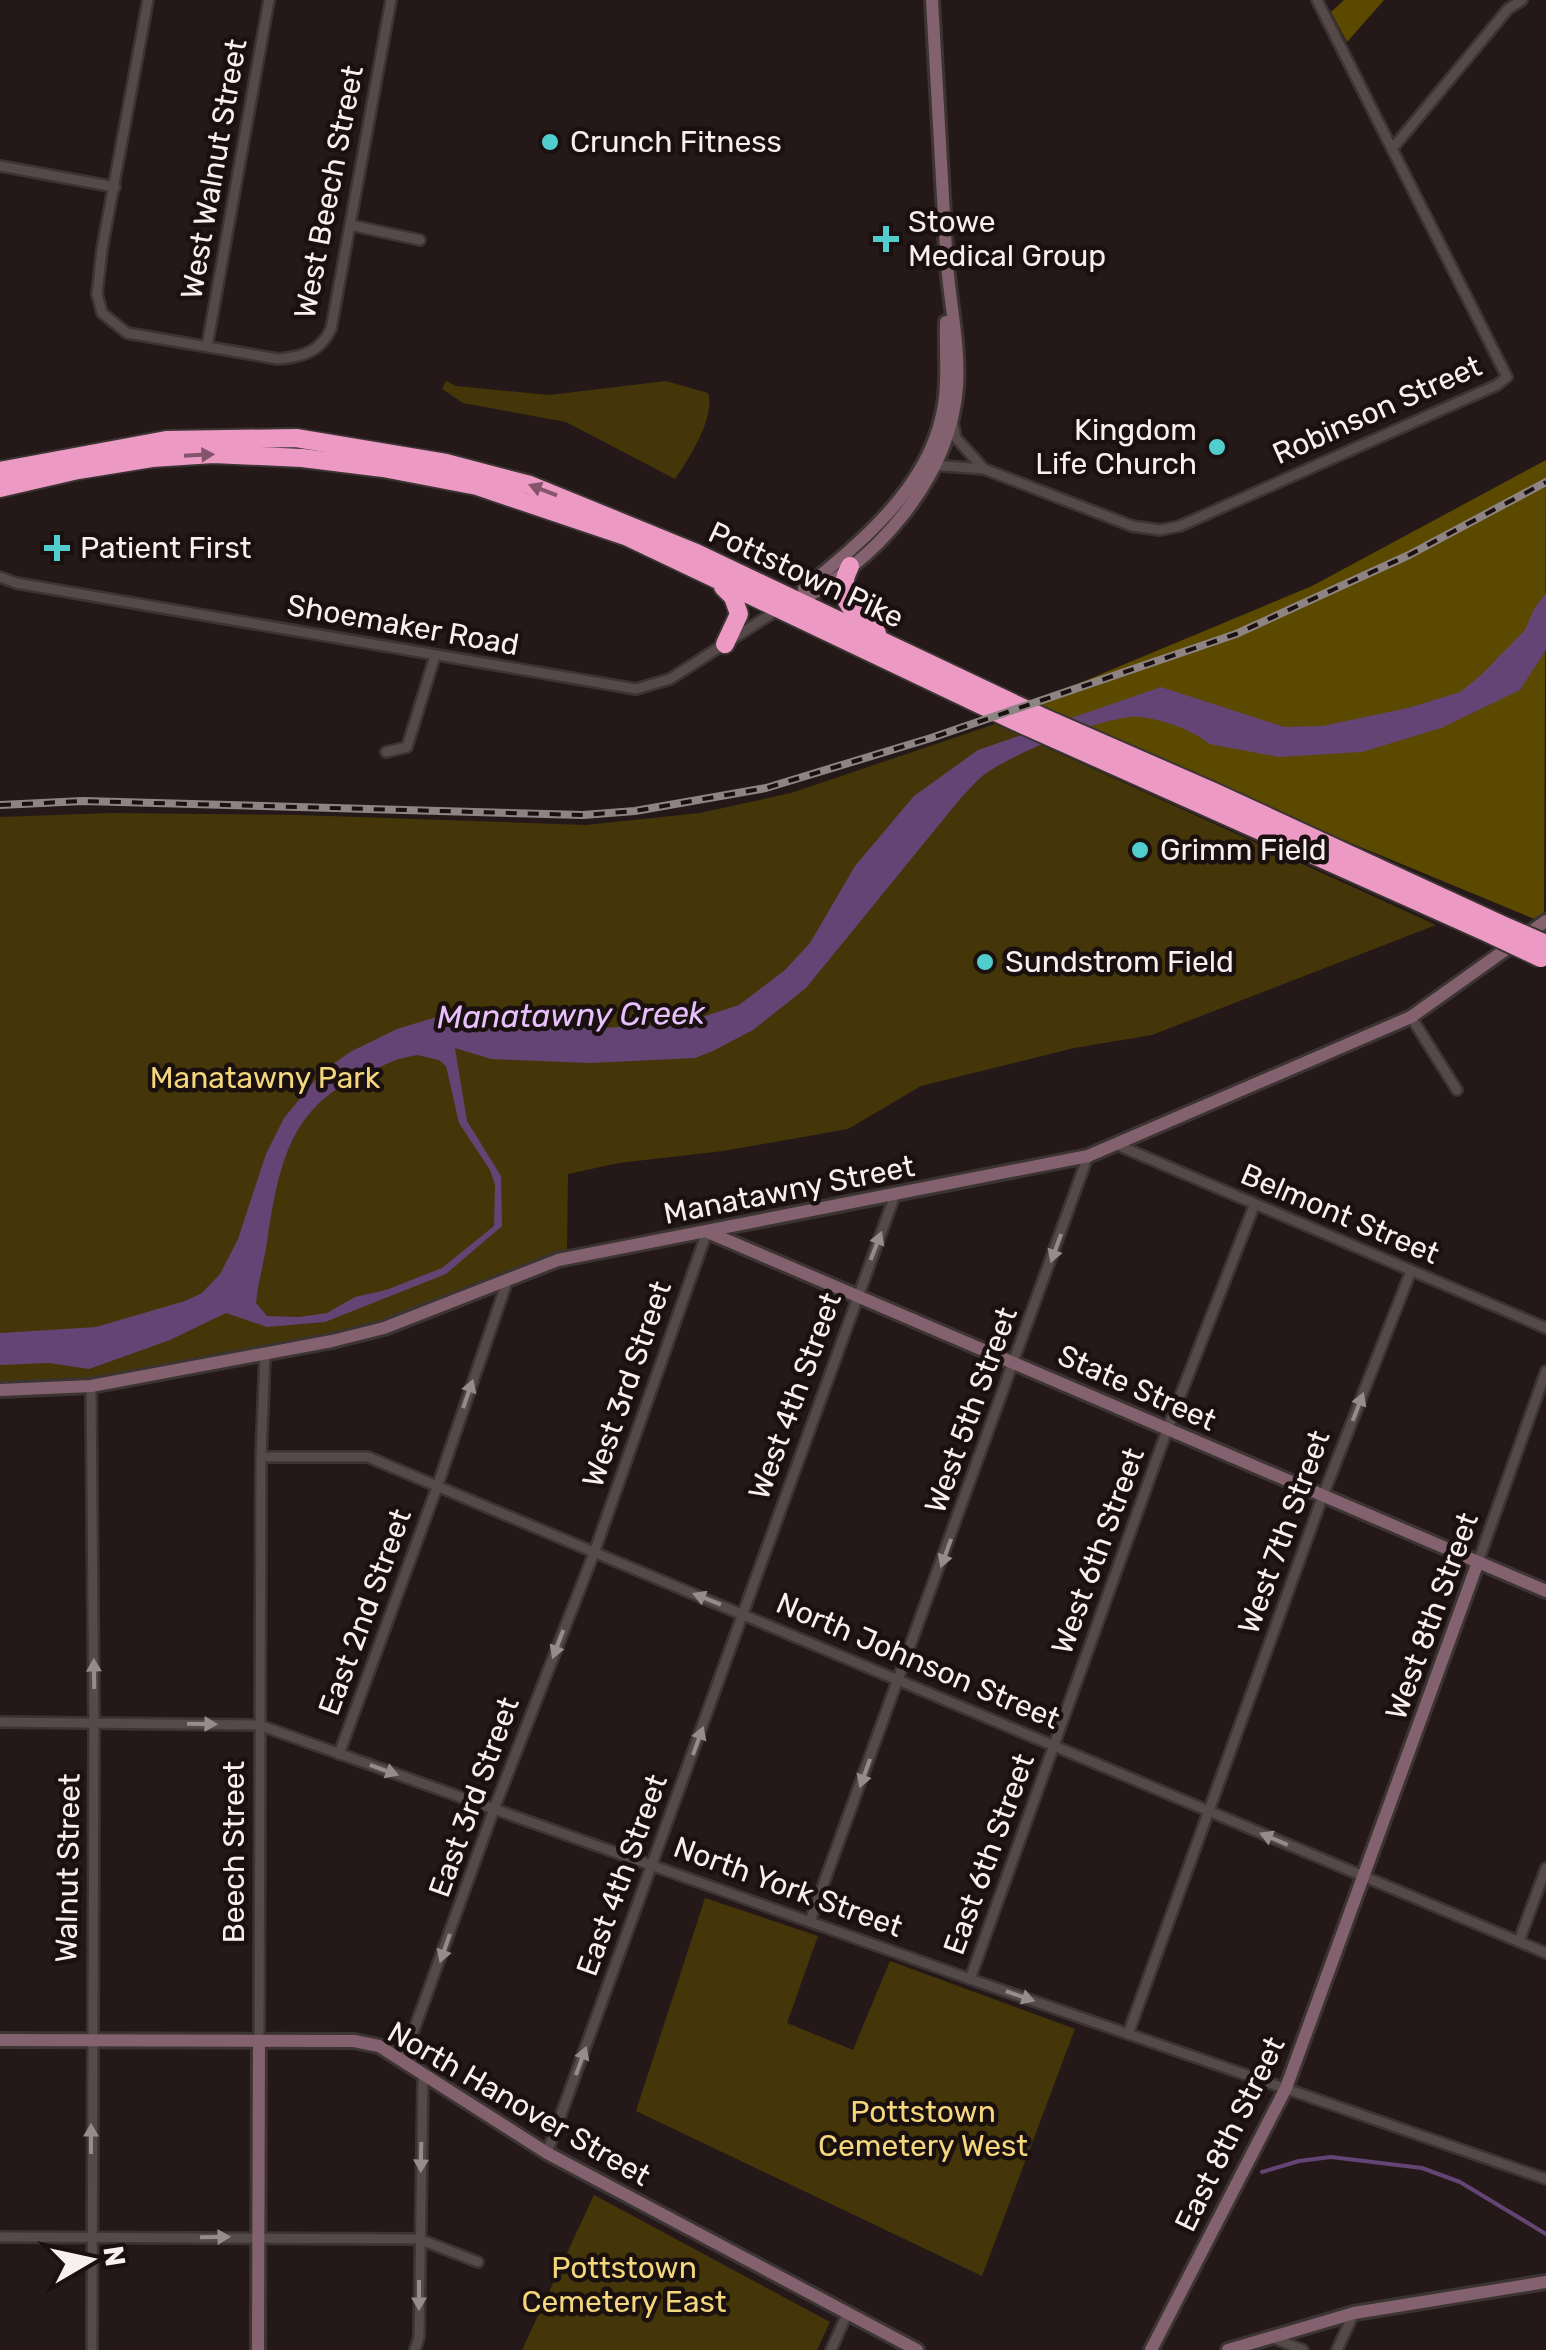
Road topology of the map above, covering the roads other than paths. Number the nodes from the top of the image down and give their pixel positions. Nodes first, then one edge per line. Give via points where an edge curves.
1 (148, 0) edge
2 (269, 0) edge
3 (391, 0) edge
4 (932, 0) edge
5 (1317, 0) edge
6 (1522, 0) edge
7 (1392, 149) junction
8 (0, 166) edge
9 (115, 186) junction
10 (350, 225) junction
11 (420, 240) dead end
12 (947, 278) junction
13 (208, 346) junction
14 (952, 420) junction
15 (929, 463) junction
16 (984, 469) junction
17 (0, 471) edge
18 (0, 488) edge
19 (850, 566) junction
20 (0, 577) edge
21 (716, 580) junction
22 (790, 603) junction
23 (724, 644) junction
24 (888, 644) junction
25 (435, 656) junction
26 (386, 752) dead end
27 (1546, 921) edge
28 (1494, 929) junction
29 (1545, 954) edge
30 (1411, 1017) junction
31 (1457, 1090) dead end
32 (1115, 1144) junction
33 (1088, 1156) junction
34 (896, 1195) junction
35 (1254, 1206) junction
36 (707, 1232) junction
37 (1411, 1271) junction
38 (508, 1279) junction
39 (857, 1297) junction
40 (1546, 1328) edge
41 (265, 1354) junction
42 (1015, 1362) junction
43 (1546, 1372) edge
44 (92, 1386) junction
45 (0, 1390) edge
46 (1167, 1430) junction
47 (261, 1456) junction
48 (437, 1487) junction
49 (1322, 1498) junction
50 (594, 1553) junction
51 (1478, 1562) junction
52 (1546, 1591) edge
53 (744, 1614) junction
54 (899, 1682) junction
55 (0, 1722) edge
56 (94, 1724) junction
57 (259, 1726) junction
58 (1055, 1746) junction
59 (339, 1754) junction
60 (494, 1809) junction
61 (1208, 1811) junction
62 (653, 1865) junction
63 (1546, 1868) edge
64 (1364, 1878) junction
65 (810, 1922) junction
66 (1519, 1942) junction
67 (1546, 1952) edge
68 (970, 1979) junction
69 (1128, 2034) junction
70 (0, 2040) edge
71 (91, 2040) junction
72 (259, 2041) junction
73 (403, 2060) junction
74 (424, 2076) junction
75 (1286, 2088) junction
76 (547, 2153) junction
77 (1546, 2179) edge
78 (92, 2236) junction
79 (257, 2236) junction
80 (3, 2238) edge
81 (419, 2239) junction
82 (478, 2262) dead end
83 (1546, 2282) edge
84 (1354, 2313) junction
85 (847, 2314) junction
86 (1271, 2336) junction
87 (92, 2350) edge
88 (258, 2350) edge
89 (415, 2350) edge
90 (831, 2350) edge
91 (917, 2350) edge
92 (1151, 2350) edge
93 (1228, 2350) edge
94 (1303, 2350) edge
95 (1337, 2350) edge

1 - 9 street
2 - 13 street, West Walnut Street
3 - 10 street, West Beech Street
4 - 12 street, Shoemaker Road
5 - 7 street, Robinson Street
6 - 7 street
7 - 16 street, Robinson Street via 1507,377 1160,530 1132,526
8 - 9 street
9 - 13 street via 98,279 102,313 127,334
10 - 11 street
10 - 13 street, West Beech Street via 324,343 303,356 278,359
12 - 14 street, Shoemaker Road via 957,352
12 - 15 street, Shoemaker Road via 944,404
14 - 15 street, Shoemaker Road
14 - 16 street via 956,438
15 - 16 street, Robinson Street
15 - 19 street, Shoemaker Road via 894,525
15 - 22 street, Shoemaker Road via 863,542
22 -> 17 highway, Pottstown Pike via 694,552 530,485 333,444 296,438 166,440
18 -> 21 highway, Pottstown Pike via 115,464 212,454 383,468 477,486 540,507 628,538
19 - 22 street, Shoemaker Road
19 - 24 highway via 842,581 848,604
20 - 25 street, Shoemaker Road
21 - 22 highway, Pottstown Pike
21 - 23 highway via 740,614
22 - 23 street, Shoemaker Road
22 - 24 highway, Pottstown Pike
22 - 28 highway, Pottstown Pike via 1017,722
23 - 25 street, Shoemaker Road via 670,679 636,689
24 - 28 highway, Pottstown Pike
25 - 26 street via 407,747
27 - 30 street, Manatawny Street
28 - 29 highway, Pottstown Pike, bridge
30 - 31 street
30 - 32 street, Manatawny Street
32 - 33 street, Manatawny Street
32 - 35 street, Belmont Street
33 - 34 street, Manatawny Street
33 -> 42 street, West 5th Street
34 - 36 street, Manatawny Street
39 -> 34 street, West 4th Street
35 - 37 street, Belmont Street
35 - 46 street, West 6th Street
36 - 38 street, Manatawny Street via 558,1260
36 - 39 street, State Street
36 - 50 street, West 3rd Street
37 - 40 street, Belmont Street
49 -> 37 street, West 7th Street
38 - 41 street, Manatawny Street via 384,1328
48 -> 38 street, East 2nd Street
39 - 42 street, State Street
39 - 53 street, West 4th Street
41 - 44 street, Manatawny Street
41 - 47 street, Beech Street
42 - 46 street, State Street
42 -> 54 street, West 5th Street
43 - 51 street, West 8th Street
44 - 45 street, Manatawny Street
56 -> 44 street, Walnut Street
46 - 49 street, State Street
46 - 58 street, West 6th Street
47 - 48 street, North Johnson Street via 368,1457
47 - 57 street, Beech Street
48 - 50 street, North Johnson Street
48 - 59 street, East 2nd Street
49 - 51 street, State Street
49 - 61 street, West 7th Street
53 -> 50 street, North Johnson Street
50 -> 60 street, East 3rd Street
51 - 52 street, State Street
51 - 64 street, West 8th Street
53 - 54 street, North Johnson Street
62 -> 53 street, East 4th Street
54 - 58 street, North Johnson Street
54 -> 65 street, West 5th Street
55 - 56 street, North York Street
56 -> 57 street, North York Street
56 - 71 street, Walnut Street
57 - 59 street, North York Street
57 - 72 street, Beech Street
58 - 61 street, North Johnson Street
58 - 68 street, East 6th Street
59 -> 60 street, North York Street
60 - 62 street, North York Street
60 -> 73 street, East 3rd Street
64 -> 61 street, North Johnson Street
61 - 69 street, West 7th Street
62 - 65 street, North York Street
76 -> 62 street, East 4th Street
63 - 66 street
64 - 66 street, North Johnson Street
64 - 75 street, East 8th Street
65 - 68 street, North York Street
66 - 67 street, North Johnson Street
68 -> 69 street, North York Street
69 - 75 street, North York Street
70 - 71 street, North Hanover Street
71 - 72 street, North Hanover Street
78 -> 71 street, Walnut Street
72 - 73 street, North Hanover Street via 354,2042
72 - 79 street, Beech Street
73 - 74 street, North Hanover Street
74 - 76 street, North Hanover Street
74 -> 81 street
75 - 77 street, North York Street
75 - 92 street, East 8th Street
76 - 85 street, North Hanover Street
78 -> 79 street
78 - 80 street
78 - 87 street, Walnut Street
79 - 81 street
79 - 88 street, Beech Street
81 - 82 street
81 -> 89 street
83 - 84 street
84 - 86 street
84 - 95 street
85 - 90 street
85 - 91 street, North Hanover Street
86 - 93 street
86 - 94 street

